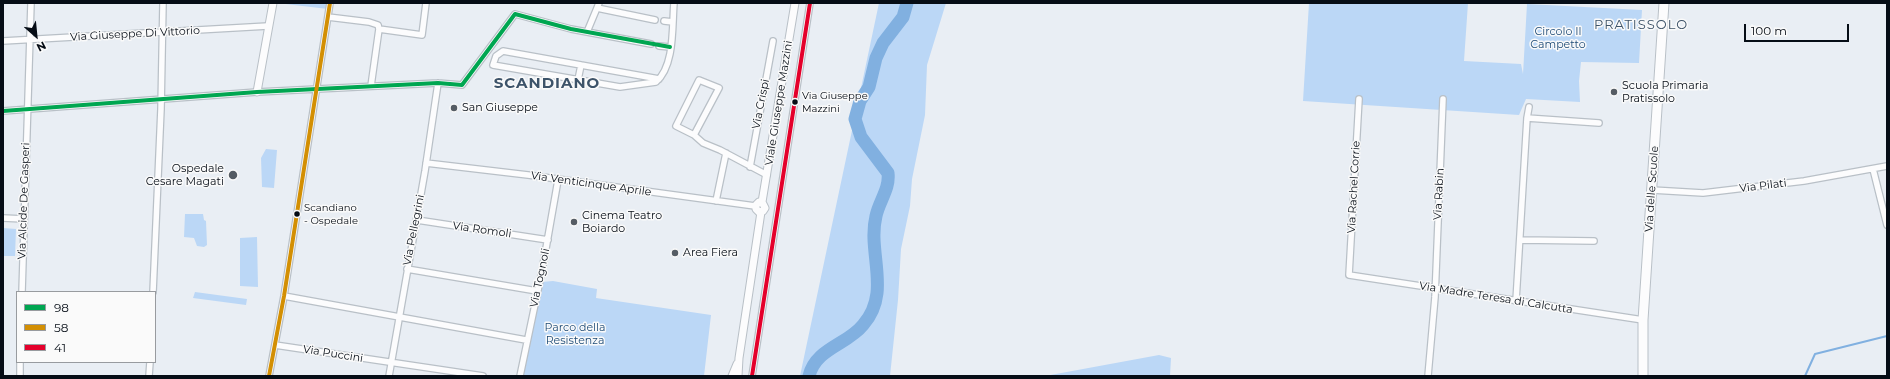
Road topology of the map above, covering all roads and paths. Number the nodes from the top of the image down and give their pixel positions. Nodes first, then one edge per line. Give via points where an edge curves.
1 (30, 3) edge
2 (163, 3) edge
3 (273, 3) edge
4 (330, 3) edge
5 (426, 3) edge
6 (674, 3) edge
7 (795, 3) edge
8 (810, 3) edge
9 (1664, 3) edge
10 (598, 6) edge
11 (328, 17) junction
12 (655, 20) dead end
13 (664, 21) dead end
14 (673, 22) junction
15 (268, 26) junction
16 (378, 27) junction
17 (162, 32) junction
18 (587, 32) junction
19 (29, 40) junction
20 (3, 41) edge
21 (773, 42) dead end
22 (651, 44) dead end
23 (659, 46) dead end
24 (670, 48) junction
25 (581, 65) junction
26 (659, 79) junction
27 (578, 80) junction
28 (438, 83) junction
29 (371, 86) junction
30 (317, 89) junction
31 (257, 92) junction
32 (1359, 98) dead end
33 (1443, 99) dead end
34 (161, 100) junction
35 (1528, 107) dead end
36 (26, 110) junction
37 (3, 111) edge
38 (1527, 118) junction
39 (1599, 123) dead end
40 (694, 135) junction
41 (726, 153) junction
42 (426, 163) junction
43 (1887, 166) edge
44 (750, 167) junction
45 (1873, 169) junction
46 (768, 175) junction
47 (558, 180) junction
48 (1652, 190) junction
49 (716, 201) junction
50 (758, 209) junction
51 (3, 218) edge
52 (24, 219) junction
53 (417, 220) junction
54 (1887, 225) edge
55 (548, 240) junction
56 (1520, 240) junction
57 (1594, 241) dead end
58 (407, 269) junction
59 (1349, 275) joint
60 (1436, 288) junction
61 (537, 290) junction
62 (22, 291) edge
63 (153, 291) edge
64 (284, 296) junction
65 (1516, 301) junction
66 (400, 318) junction
67 (1643, 320) junction
68 (526, 340) junction
69 (275, 345) junction
70 (739, 358) junction
71 (20, 363) edge
72 (150, 363) edge
73 (392, 363) junction
74 (20, 376) edge
75 (149, 376) edge
76 (269, 376) edge
77 (389, 376) edge
78 (483, 376) edge
79 (520, 376) edge
80 (732, 376) edge
81 (738, 376) edge
82 (752, 376) edge
83 (1428, 376) edge
84 (1643, 376) edge

1 - 19 street, Via Alcide De Gasperi
2 - 17 street
3 - 15 street
4 - 11 street
5 - 16 street via 422,35
6 - 14 street
7 - 46 street, Viale Giuseppe Mazzini
8 - 82 street, Viale Giuseppe Mazzini
9 - 48 main road, Via delle Scuole
10 - 12 street
10 - 18 street
11 - 16 street via 369,22
11 - 30 street
13 - 14 street
14 - 24 street
15 - 17 street, Via Giuseppe Di Vittorio
15 - 31 street
16 - 29 street
17 - 19 street, Via Giuseppe Di Vittorio
17 - 34 street
18 - 22 street
18 - 28 street via 515,14 462,85
19 - 20 street, Via Giuseppe Di Vittorio
19 - 36 street, Via Alcide De Gasperi
21 - 44 street, Via Crispi
23 - 24 street
24 - 26 street via 667,65
25 - 26 street
25 - 27 street
25 - 27 street via 503,51 496,56 493,65
26 - 27 street via 651,83 637,83 624,87
28 - 29 street
28 - 42 street, Via Pellegrini
29 - 30 street
30 - 31 street
30 - 64 street
31 - 34 street
32 - 59 street, Via Rachel Corrie
33 - 60 street, Via Rabin
34 - 36 street
34 - 63 street
35 - 38 street
36 - 37 street
36 - 52 street, Via Alcide De Gasperi
38 - 39 street
38 - 56 street
40 - 40 street via 676,126 699,80 719,88
40 - 41 street via 703,143
41 - 44 street
41 - 49 street
42 - 47 street, Via Venticinque Aprile
42 - 53 street, Via Pellegrini
43 - 45 street, Via Pilati
44 - 46 street
45 - 48 street, Via Pilati via 1797,182 1703,193
45 - 54 street
46 - 50 street, Viale Giuseppe Mazzini via 762,202 765,208
47 - 49 street, Via Venticinque Aprile
47 - 55 street, Via Tognoli
48 - 67 main road, Via delle Scuole
49 - 50 street, Via Venticinque Aprile
50 - 70 street, Viale Giuseppe Mazzini
51 - 52 street
52 - 62 street, Via Alcide De Gasperi
53 - 55 street, Via Romoli
53 - 58 street, Via Pellegrini
55 - 61 street, Via Tognoli
56 - 57 street
56 - 65 street
58 - 61 street
58 - 66 street, Via Pellegrini
59 - 60 street, Via Madre Teresa di Calcutta
60 - 65 street, Via Madre Teresa di Calcutta
60 - 83 street, Via Rabin
61 - 68 street, Via Tognoli
64 - 66 street
64 - 69 street
65 - 67 street, Via Madre Teresa di Calcutta
66 - 68 street
66 - 73 street, Via Pellegrini
67 - 84 main road, Via delle Scuole
68 - 79 street, Via Tognoli
69 - 73 street, Via Puccini
69 - 76 street
70 - 80 street, Viale Giuseppe Mazzini
70 - 81 street, Viale Giuseppe Mazzini
71 - 74 street
72 - 75 street
73 - 77 street, Via Pellegrini
73 - 78 street, Via Puccini

